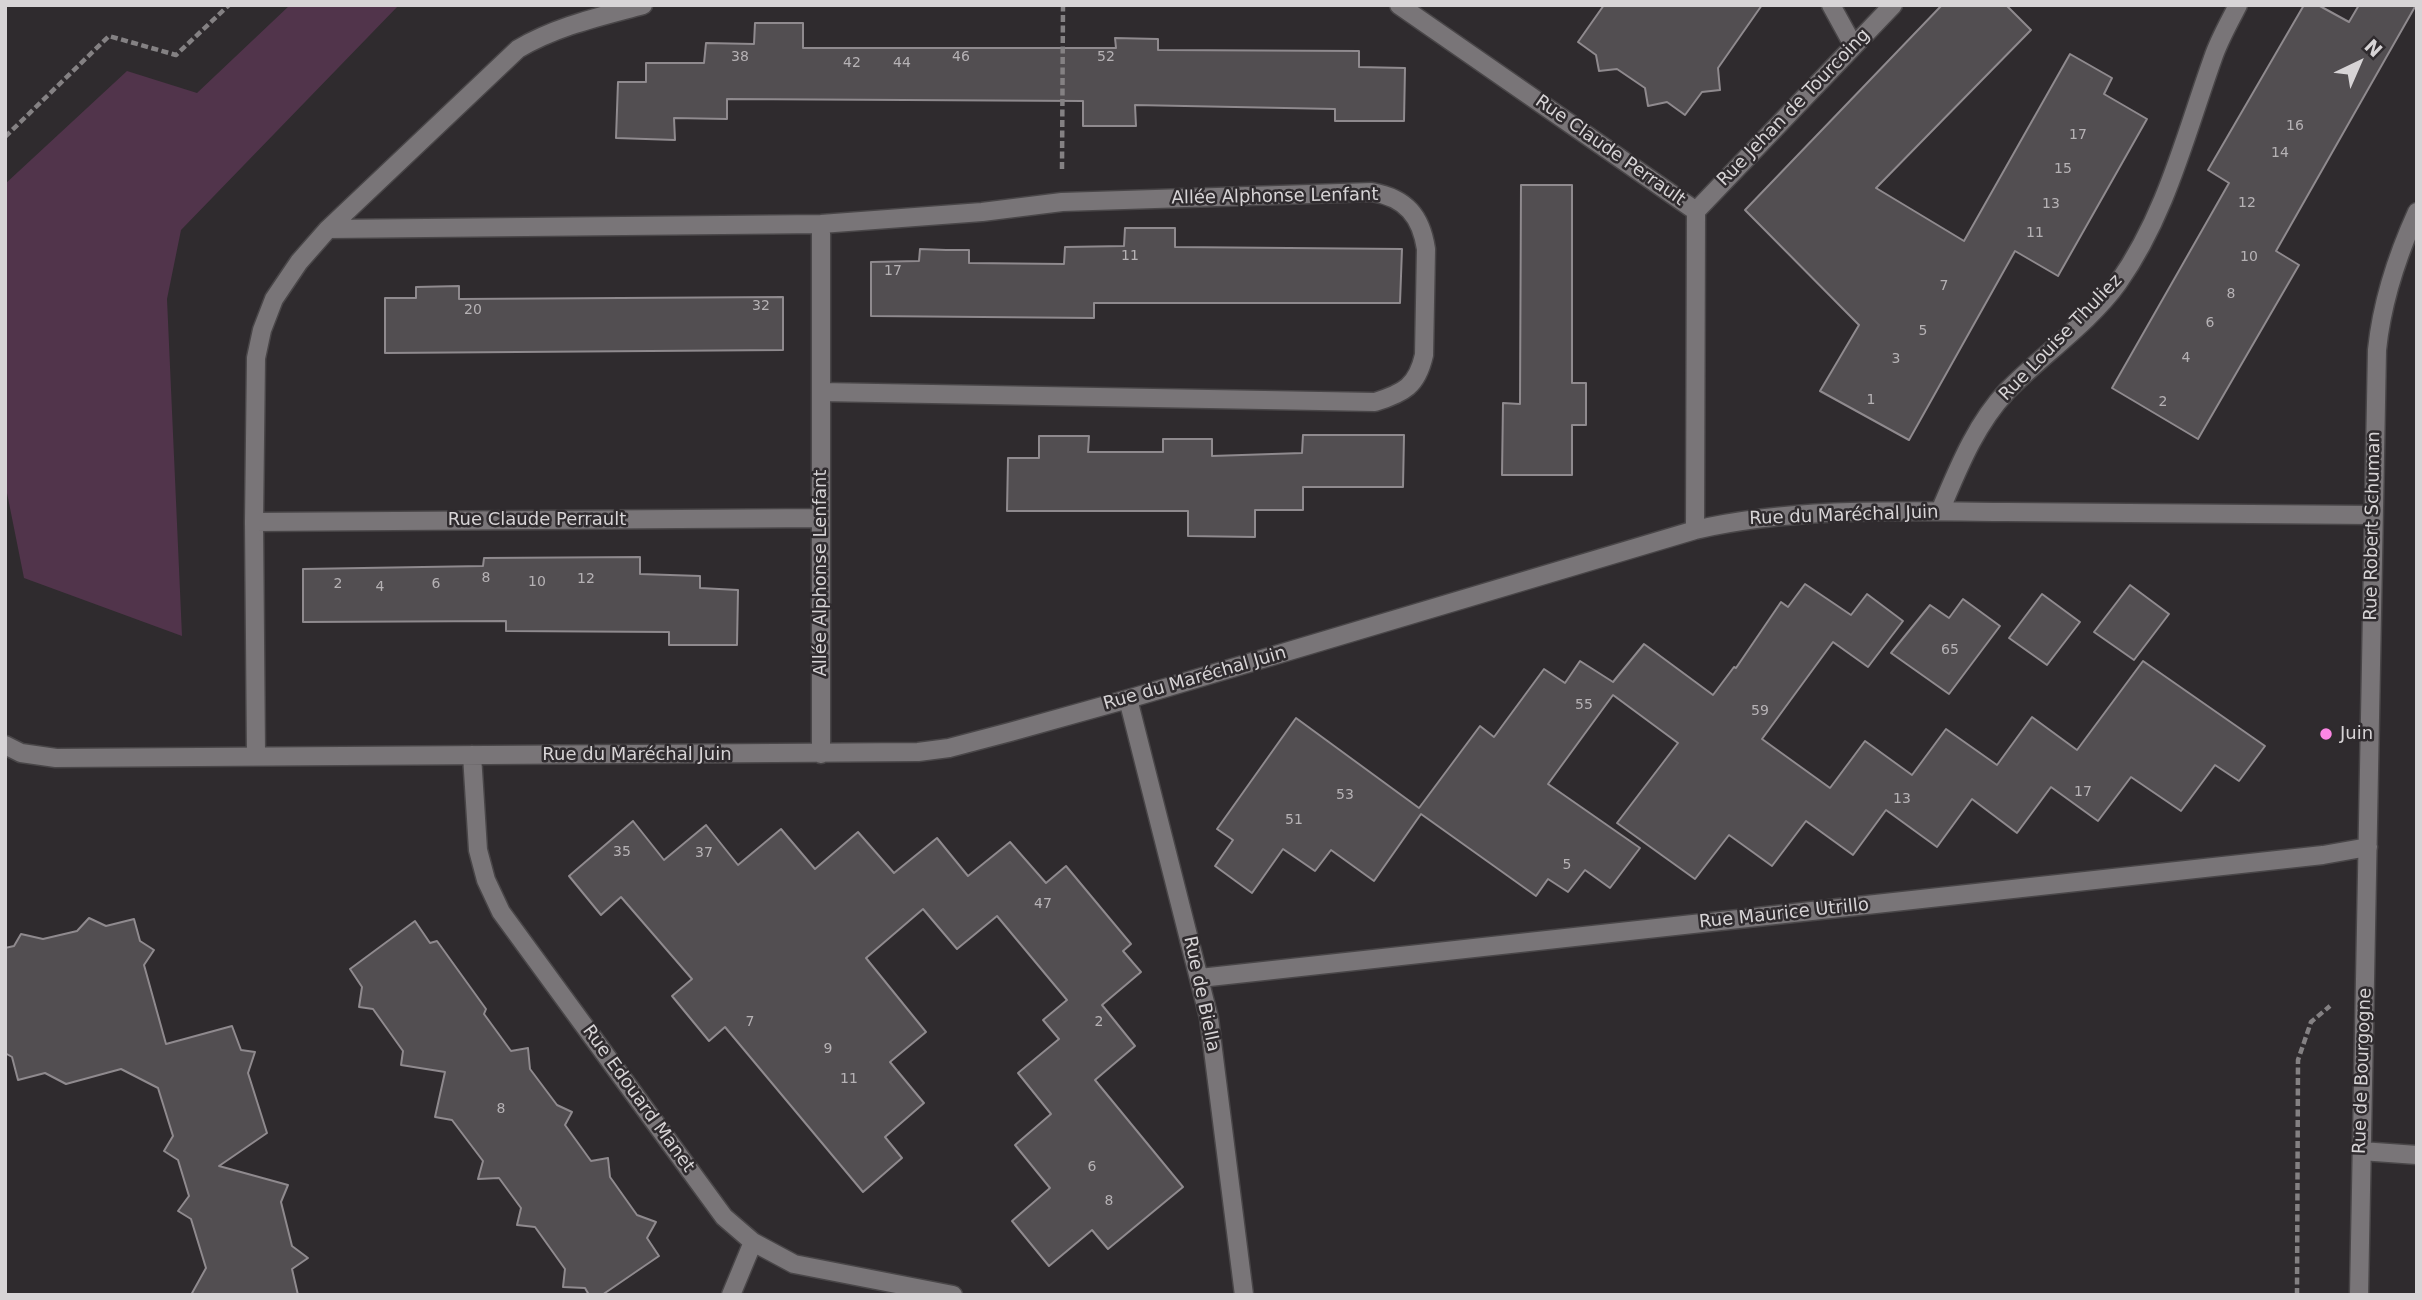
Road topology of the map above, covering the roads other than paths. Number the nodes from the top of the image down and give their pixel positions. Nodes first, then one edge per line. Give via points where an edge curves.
1 (643, 5) edge
2 (1399, 5) edge
3 (1831, 5) edge
4 (1893, 5) edge
5 (2238, 5) edge
6 (1853, 45) junction
7 (1696, 211) junction
8 (2417, 212) edge
9 (821, 224) junction
10 (328, 229) junction
11 (821, 392) junction
12 (1940, 511) junction
13 (2373, 514) junction
14 (821, 518) junction
15 (254, 522) junction
16 (1695, 530) junction
17 (1128, 699) junction
18 (5, 745) edge
19 (821, 754) junction
20 (256, 755) junction
21 (472, 755) junction
22 (2368, 847) junction
23 (1200, 978) junction
24 (2361, 1151) junction
25 (2417, 1155) edge
26 (753, 1242) junction
27 (731, 1295) edge
28 (953, 1295) edge
29 (1244, 1295) edge
30 (2359, 1295) edge

1 - 10 street via 564,26 518,49
2 - 7 street, Rue Claude Perrault
3 - 6 street
4 - 6 street, Rue Jehan de Tourcoing
5 - 12 street, Rue Louise Thuliez via 2214,55 2169,189 2146,239 2116,285 1985,418
6 - 7 street, Rue Jehan de Tourcoing
7 - 16 street, Rue Claude Perrault
8 - 13 street, Rue Robert Schuman via 2396,263 2380,325
9 - 10 street
9 - 11 street, Allée Alphonse Lenfant
9 - 11 street, Allée Alphonse Lenfant via 1062,202 1372,192 1404,204 1415,215 1425,240 1420,372 1395,396 1375,402
10 - 15 street via 274,299 262,330 256,358
11 - 14 street, Allée Alphonse Lenfant
12 - 13 street, Rue du Maréchal Juin
12 - 16 street, Rue du Maréchal Juin via 1760,517
13 - 22 street, Rue Robert Schuman
14 - 15 street, Rue Claude Perrault
14 - 19 street, Allée Alphonse Lenfant
15 - 20 street
16 - 17 street, Rue du Maréchal Juin
17 - 19 street, Rue du Maréchal Juin via 949,748
17 - 23 street, Rue de Biella
18 - 20 street, Rue du Maréchal Juin via 21,753 56,758
19 - 21 street, Rue du Maréchal Juin
20 - 21 street, Rue du Maréchal Juin
21 - 26 street, Rue Edouard Manet via 478,850 501,912 724,1217
22 - 23 street, Rue Maurice Utrillo
22 - 24 street, Rue de Bourgogne
23 - 29 street, Rue de Biella via 1215,1060
24 - 25 street
24 - 30 street, Rue de Bourgogne
26 - 27 street
26 - 28 street, Rue Edouard Manet via 794,1264

